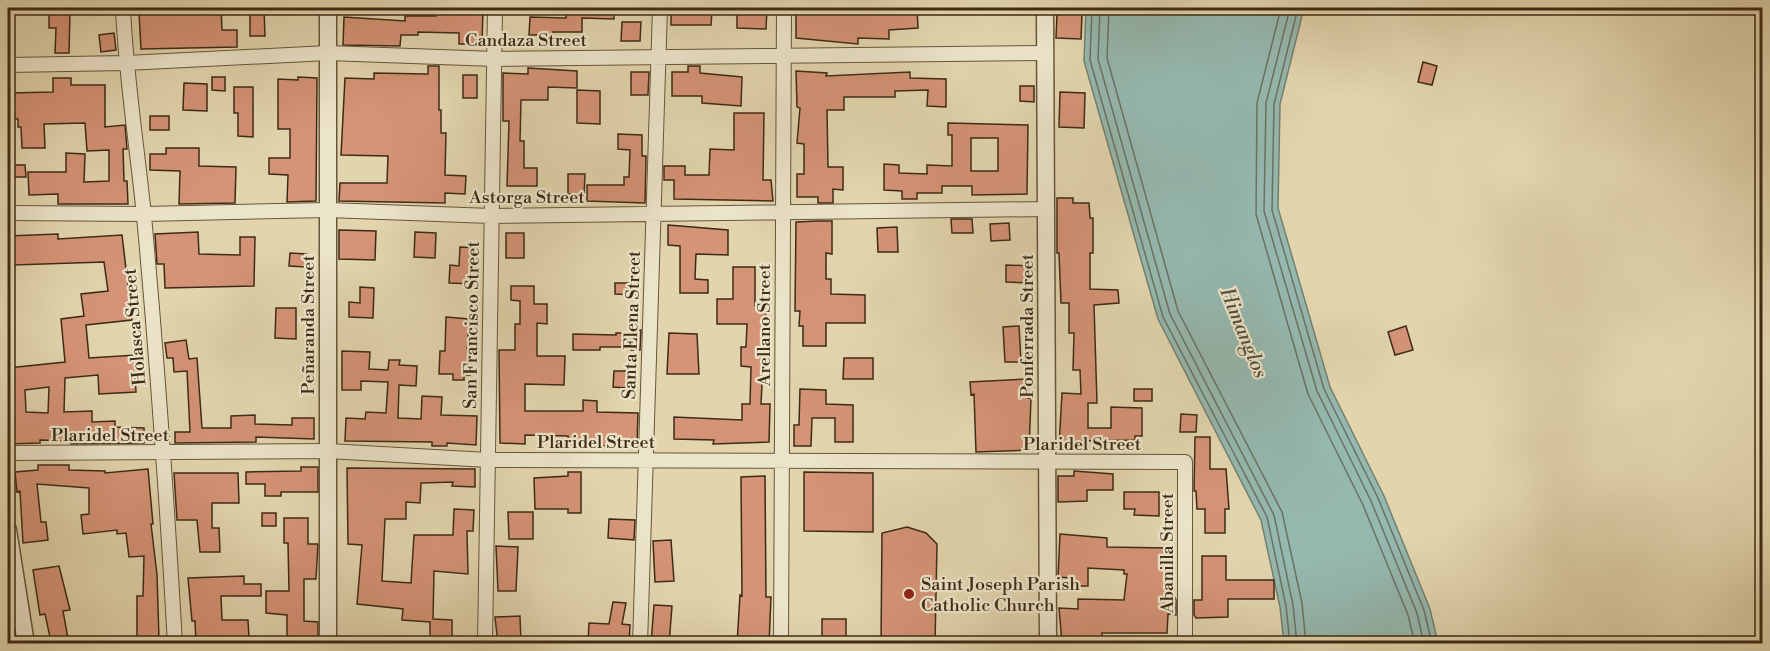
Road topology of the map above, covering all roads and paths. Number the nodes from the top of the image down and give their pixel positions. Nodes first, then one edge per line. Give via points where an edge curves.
1 (123, 8) edge
2 (328, 8) edge
3 (495, 8) edge
4 (660, 8) edge
5 (784, 8) edge
6 (1045, 8) edge
7 (328, 53) junction
8 (1045, 53) junction
9 (783, 56) junction
10 (659, 57) junction
11 (495, 59) junction
12 (126, 63) junction
13 (8, 65) edge
14 (1046, 209) junction
15 (328, 210) junction
16 (8, 213) edge
17 (783, 213) junction
18 (144, 214) junction
19 (654, 214) junction
20 (491, 216) junction
21 (328, 451) junction
22 (8, 453) edge
23 (164, 454) junction
24 (488, 460) junction
25 (646, 460) junction
26 (782, 461) junction
27 (1047, 462) junction
28 (1185, 462) joint
29 (8, 530) edge
30 (26, 644) edge
31 (175, 644) edge
32 (328, 644) edge
33 (484, 644) edge
34 (640, 644) edge
35 (781, 644) edge
36 (1048, 644) edge
37 (1185, 644) edge

1 - 12 street, Holasca Street
2 - 7 street, Peñaranda Street
3 - 11 street, San Francisco Street
4 - 10 street, Santa Elena Street
5 - 9 street, Arellano Street
6 - 8 street, Ponferrada Street
7 - 11 street, Candaza Street
7 - 12 street, Candaza Street
7 - 15 street, Peñaranda Street
8 - 9 street, Candaza Street
8 - 14 street, Ponferrada Street
9 - 10 street, Candaza Street
9 - 17 street, Arellano Street
10 - 11 street, Candaza Street
10 - 19 street, Santa Elena Street
11 - 20 street, San Francisco Street
12 - 13 street, Candaza Street
12 - 18 street, Holasca Street
14 - 17 street, Astorga Street
14 - 27 street, Ponferrada Street
15 - 18 street, Astorga Street
15 - 20 street, Astorga Street
15 - 21 street, Peñaranda Street
16 - 18 street, Astorga Street
17 - 19 street, Astorga Street
17 - 26 street, Arellano Street
18 - 23 street, Holasca Street
19 - 20 street, Astorga Street
19 - 25 street, Santa Elena Street
20 - 24 street, San Francisco Street
21 - 23 street, Plaridel Street
21 - 24 street, Plaridel Street
21 - 32 street, Peñaranda Street
22 - 23 street, Plaridel Street
23 - 31 street, Holasca Street
24 - 25 street, Plaridel Street
24 - 33 street, San Francisco Street
25 - 26 street, Plaridel Street
25 - 34 street, Santa Elena Street
26 - 27 street, Plaridel Street
26 - 35 street, Arellano Street
27 - 28 street, Plaridel Street
27 - 36 street, Ponferrada Street
28 - 37 street, Abanilla Street
29 - 30 street

